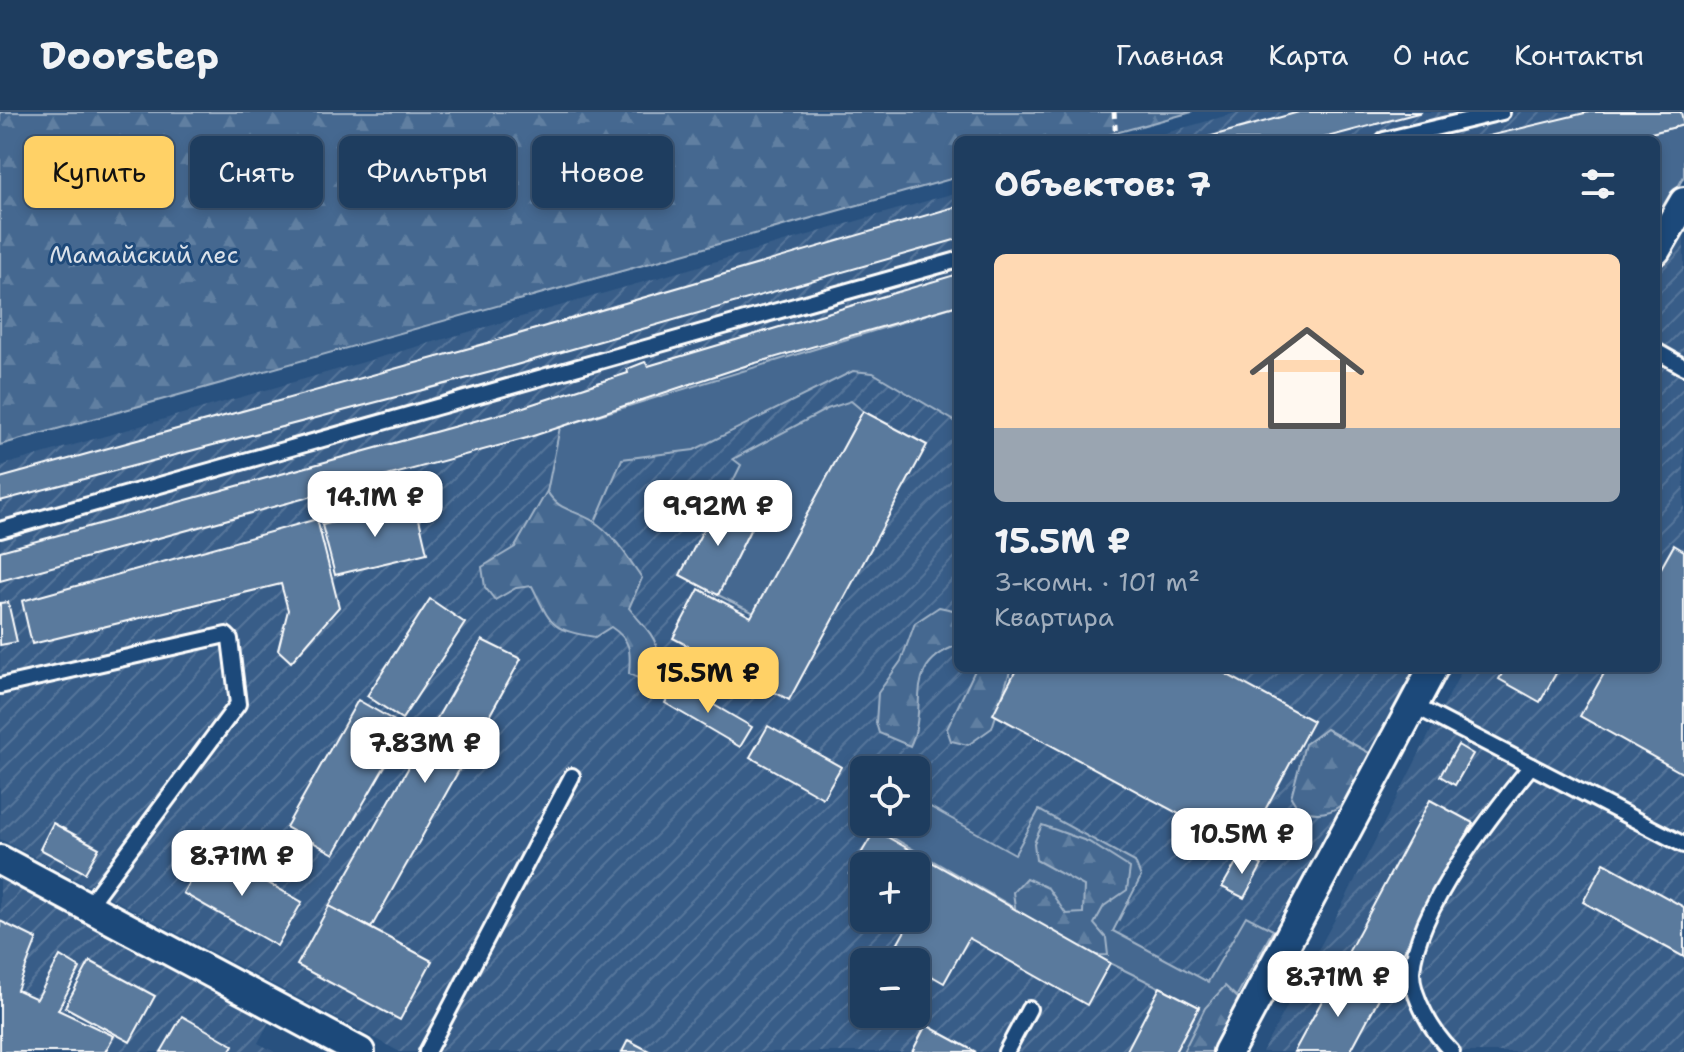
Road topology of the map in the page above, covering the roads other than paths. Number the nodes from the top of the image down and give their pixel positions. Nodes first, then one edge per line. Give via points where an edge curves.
1 (1502, 112) edge
2 (1401, 136) edge
3 (1684, 202) edge
4 (1669, 239) edge
5 (954, 261) edge
6 (1660, 353) edge
7 (1684, 367) edge
8 (0, 530) edge
9 (1431, 672) edge
10 (0, 686) edge
11 (1413, 705) junction
12 (1531, 766) junction
13 (572, 776) dead end
14 (1684, 845) edge
15 (0, 860) edge
16 (87, 907) junction
17 (1029, 1009) dead end
18 (360, 1052) edge
19 (427, 1052) edge
20 (1006, 1052) edge
21 (1228, 1052) edge
22 (1452, 1052) edge

1 - 2 lane
3 - 4 street
5 - 8 lane
6 - 7 lane
9 - 11 street
10 - 16 lane via 226,635 230,639 238,704
11 - 12 lane
11 - 21 street
12 - 14 lane
12 - 22 lane via 1484,825 1417,945 1412,974 1423,1011
13 - 19 lane
15 - 16 street
16 - 18 street
17 - 20 lane

